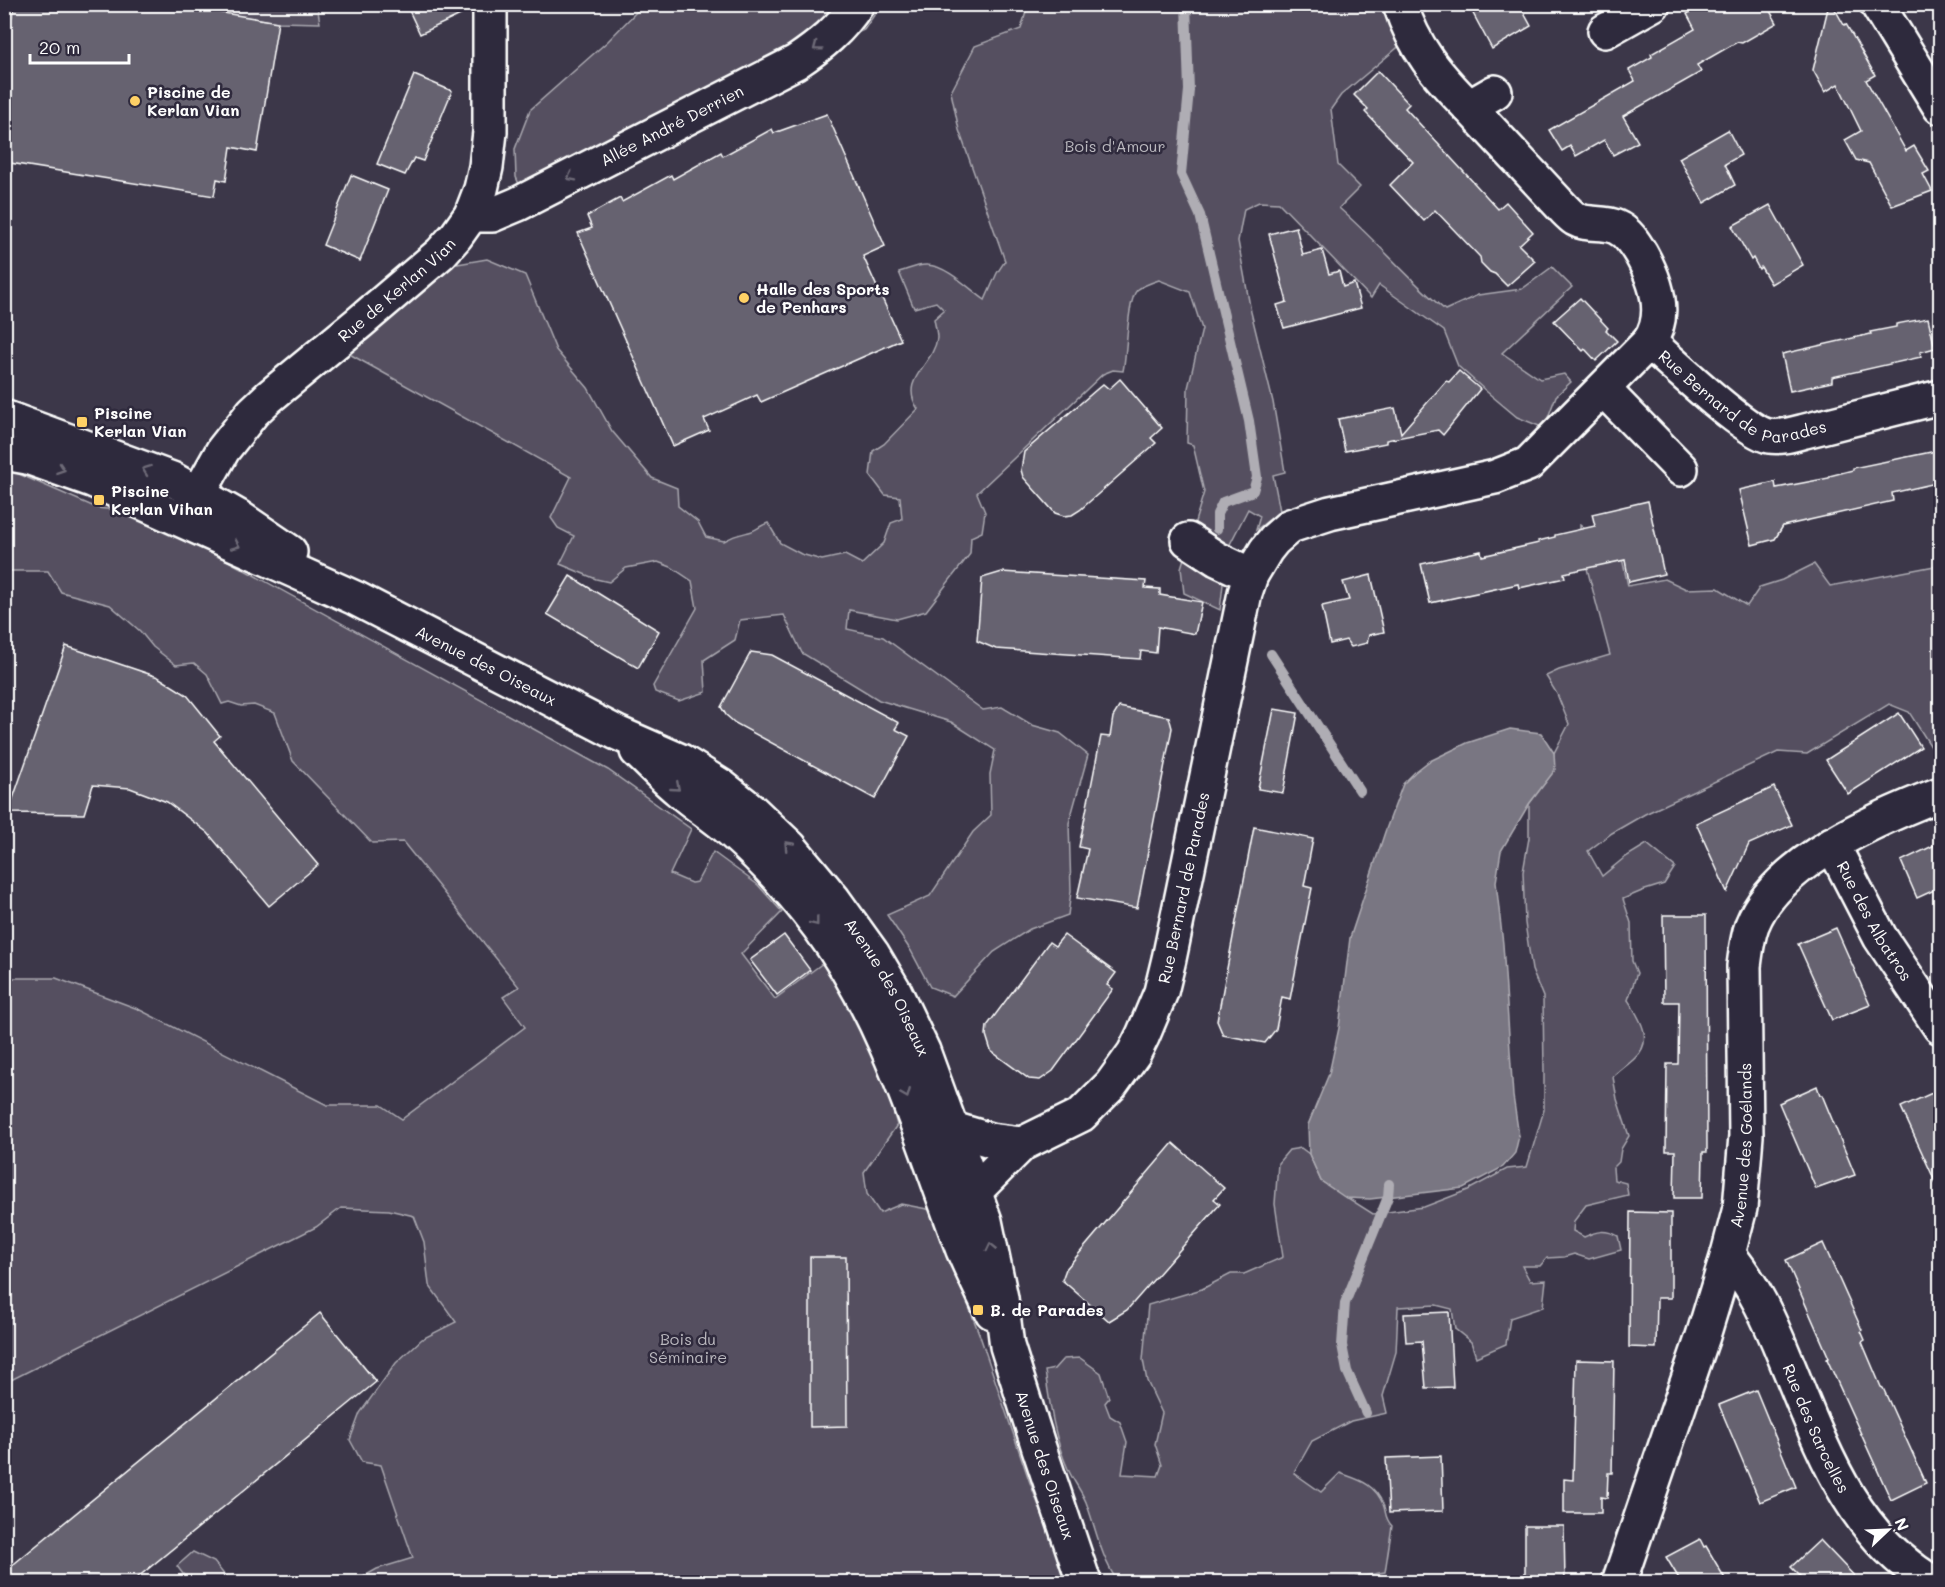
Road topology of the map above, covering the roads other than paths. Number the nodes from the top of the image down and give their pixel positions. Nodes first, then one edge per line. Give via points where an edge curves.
1 (490, 4) edge
2 (857, 4) edge
3 (1400, 4) edge
4 (1653, 4) edge
5 (1877, 4) edge
6 (1605, 31) dead end
7 (1941, 107) edge
8 (481, 215) junction
9 (1649, 342) junction
10 (1603, 389) junction
11 (1941, 397) edge
12 (4, 417) edge
13 (4, 453) edge
14 (1681, 469) dead end
15 (200, 493) junction
16 (183, 520) junction
17 (1188, 540) dead end
18 (1251, 575) junction
19 (355, 598) junction
20 (617, 733) junction
21 (1941, 794) edge
22 (1832, 844) junction
23 (1941, 1027) edge
24 (953, 1130) junction
25 (1022, 1144) junction
26 (929, 1154) junction
27 (975, 1191) junction
28 (1728, 1254) junction
29 (1007, 1346) junction
30 (1084, 1582) edge
31 (1620, 1582) edge
32 (1932, 1582) edge

1 - 8 street, Rue de Kerlan Vian via 490,132
2 -> 8 street, Allée André Derrien via 836,31 796,62 518,204
3 - 9 street via 1425,59 1482,100 1570,215 1576,220 1615,226 1626,232 1646,263 1658,295 1658,323
4 - 6 street
5 - 7 street
8 - 15 street, Rue de Kerlan Vian via 253,412 224,450
9 - 10 street, Rue Bernard de Parades
9 - 11 street, Rue Bernard de Parades via 1744,422 1768,436 1806,431
10 - 14 street
10 - 18 street, Rue Bernard de Parades via 1528,464 1495,477 1330,513 1290,526 1274,540
15 -> 12 street, Avenue des Oiseaux
13 -> 16 street, Avenue des Oiseaux via 92,480
15 - 16 street, Rue de Kerlan Vian
15 - 19 street, Avenue des Oiseaux
16 -> 19 street, Avenue des Oiseaux
17 - 18 street
18 - 25 street, Rue Bernard de Parades via 1169,959 1154,1012 1134,1053 1102,1096 1081,1115
19 - 20 street, Avenue des Oiseaux
24 -> 20 street, Avenue des Oiseaux via 895,992 858,933 790,847 721,786 681,761
20 -> 26 street, Avenue des Oiseaux via 678,790 751,849 819,927 872,1013
21 - 22 street, Avenue des Goélands
22 - 23 street, Rue des Albatros via 1880,937
22 - 28 street, Avenue des Goélands via 1771,894 1752,924 1747,942 1743,1003 1745,1161 1740,1208
24 - 25 street
24 - 26 street
24 - 27 street, Avenue des Oiseaux
25 - 27 street, Rue Bernard de Parades
26 - 27 street
26 - 29 street, Avenue des Oiseaux via 964,1252
29 -> 27 street, Avenue des Oiseaux via 993,1253
28 - 31 street, Avenue des Goélands
28 - 32 street, Rue des Sarcelles via 1764,1308 1846,1494 1892,1554
29 - 30 street, Avenue des Oiseaux

